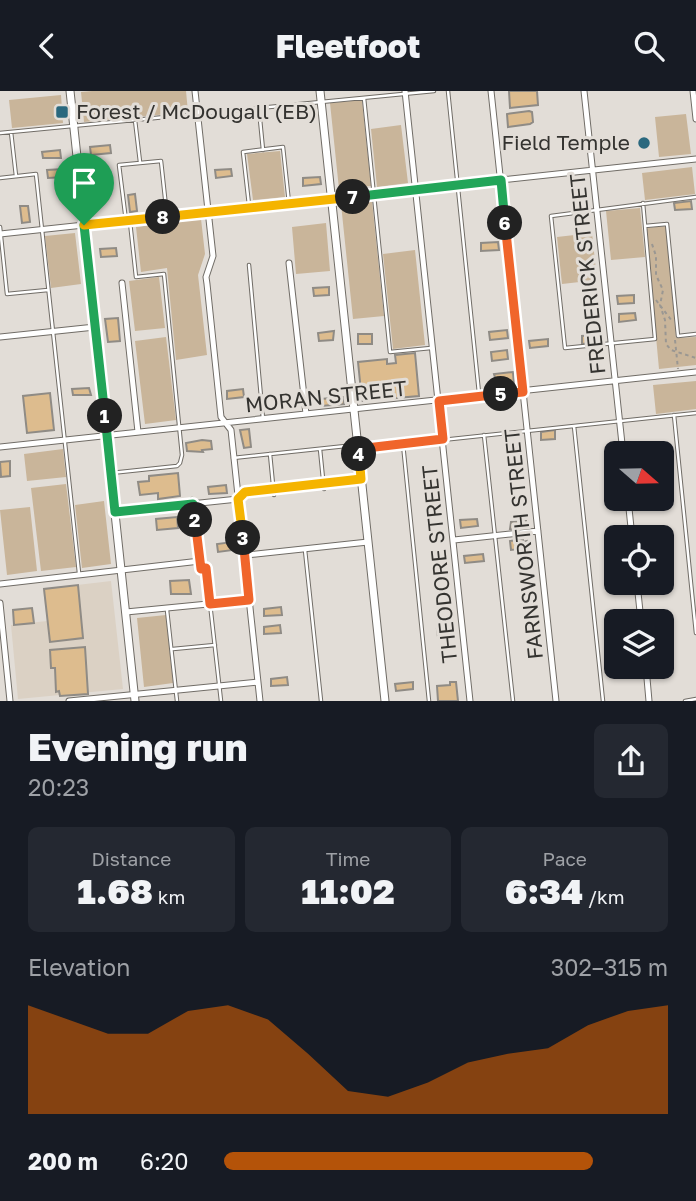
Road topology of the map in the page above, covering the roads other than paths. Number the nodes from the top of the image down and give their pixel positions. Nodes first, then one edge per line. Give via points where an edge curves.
1 (70, 91) edge
2 (195, 91) edge
3 (320, 91) edge
4 (434, 91) edge
5 (448, 91) edge
6 (491, 91) edge
7 (584, 91) edge
8 (693, 91) edge
9 (405, 92) edge
10 (364, 98) junction
11 (321, 103) junction
12 (259, 109) junction
13 (197, 114) junction
14 (696, 119) edge
15 (135, 120) junction
16 (74, 126) junction
17 (11, 132) junction
18 (0, 133) edge
19 (263, 150) junction
20 (696, 159) edge
21 (140, 163) junction
22 (593, 170) junction
23 (16, 176) junction
24 (0, 178) edge
25 (501, 180) junction
26 (457, 185) junction
27 (416, 189) junction
28 (374, 194) junction
29 (696, 197) edge
30 (331, 199) junction
31 (289, 203) junction
32 (643, 203) junction
33 (249, 208) junction
34 (597, 210) junction
35 (208, 212) junction
36 (167, 216) junction
37 (128, 221) junction
38 (84, 225) junction
39 (645, 226) junction
40 (0, 227) edge
41 (42, 230) junction
42 (0, 234) edge
43 (289, 263) dead end
44 (249, 265) dead end
45 (122, 283) dead end
46 (49, 290) junction
47 (95, 327) junction
48 (53, 331) junction
49 (696, 334) edge
50 (0, 337) edge
51 (611, 344) junction
52 (433, 348) junction
53 (696, 372) edge
54 (615, 380) junction
55 (523, 392) junction
56 (480, 396) junction
57 (439, 401) junction
58 (354, 410) junction
59 (696, 413) edge
60 (306, 414) junction
61 (674, 415) junction
62 (263, 419) junction
63 (620, 421) junction
64 (226, 423) junction
65 (574, 426) junction
66 (180, 428) junction
67 (527, 431) junction
68 (138, 432) junction
69 (484, 435) junction
70 (107, 436) junction
71 (443, 439) junction
72 (65, 440) junction
73 (622, 441) edge
74 (403, 444) junction
75 (0, 447) edge
76 (358, 447) junction
77 (320, 449) junction
78 (270, 454) junction
79 (233, 458) junction
80 (111, 473) junction
81 (361, 479) junction
82 (324, 486) junction
83 (274, 492) junction
84 (238, 499) junction
85 (193, 501) junction
86 (115, 512) junction
87 (538, 531) junction
88 (495, 536) junction
89 (453, 540) junction
90 (368, 542) junction
91 (305, 550) junction
92 (246, 555) junction
93 (200, 561) junction
94 (121, 570) junction
95 (79, 575) junction
96 (0, 584) edge
97 (249, 600) junction
98 (0, 603) edge
99 (210, 604) junction
100 (167, 608) junction
101 (126, 612) junction
102 (696, 633) edge
103 (215, 645) junction
104 (171, 649) junction
105 (647, 679) edge
106 (258, 682) junction
107 (219, 686) junction
108 (176, 690) junction
109 (135, 698) edge
110 (94, 699) edge
111 (696, 699) edge
112 (10, 701) edge
113 (69, 701) edge
114 (177, 701) edge
115 (221, 701) edge
116 (260, 701) edge
117 (321, 701) edge
118 (385, 701) edge
119 (429, 701) edge
120 (470, 701) edge
121 (513, 701) edge
122 (556, 701) edge
123 (603, 701) edge
124 (649, 701) edge
125 (685, 701) edge

1 - 16 main road
2 - 13 street
3 - 11 main road
4 - 9 lane
5 - 26 lane
6 - 25 street, FARNSWORTH STREET
7 - 22 street, FREDERICK STREET
8 - 14 street
9 - 10 lane
9 - 27 street, THEODORE STREET
10 - 11 lane
10 - 28 lane
11 - 12 lane
11 - 30 main road
12 - 13 lane
12 - 19 lane
13 - 15 lane
13 - 35 street
15 - 16 lane
15 - 21 lane
16 - 17 lane
16 - 38 main road
17 - 18 lane
17 - 23 lane
19 - 31 lane via 283,147
19 - 33 lane via 243,152
20 - 22 street
21 - 36 lane via 161,161
21 - 37 lane via 119,165
22 - 25 street
22 - 34 street, FREDERICK STREET
23 - 24 lane
23 - 41 lane via 36,174
25 - 26 street
25 - 55 street, FARNSWORTH STREET
26 - 27 street
26 - 56 lane
27 - 28 street
27 - 52 street, THEODORE STREET
28 - 30 street
28 - 52 lane via 390,352
29 - 32 lane
30 - 31 street
30 - 58 main road
31 - 33 street
32 - 34 lane
32 - 39 lane
33 - 35 street
34 - 51 street, FREDERICK STREET
34 - 51 lane via 551,216 565,348
35 - 36 street
35 - 64 street via 213,256 207,284 221,417
36 - 37 street
37 - 38 street
37 - 66 lane via 136,277 164,274
38 - 41 street
38 - 47 main road
39 - 49 lane via 667,224 678,336
39 - 51 lane via 654,339
40 - 42 lane
41 - 42 street
41 - 46 lane
42 - 46 lane via 7,294
43 - 60 street
44 - 62 lane
45 - 68 street
46 - 48 lane
47 - 48 street
47 - 70 main road
48 - 50 street
48 - 72 lane
51 - 54 street, FREDERICK STREET
52 - 57 street, THEODORE STREET
53 - 54 street, MORAN STREET
54 - 55 street, MORAN STREET
54 - 63 street, FREDERICK STREET
55 - 56 street, MORAN STREET
55 - 67 street, FARNSWORTH STREET
56 - 57 street, MORAN STREET
57 - 58 street, MORAN STREET
57 - 71 street, THEODORE STREET
58 - 60 street, MORAN STREET
58 - 76 main road
59 - 61 lane
60 - 62 street, MORAN STREET
61 - 63 lane
61 - 102 lane
62 - 64 street, MORAN STREET
63 - 65 lane
63 - 73 street, FREDERICK STREET
64 - 66 street, MORAN STREET
64 - 79 street via 231,430
65 - 67 lane
65 - 123 lane
66 - 68 street, MORAN STREET
66 - 80 lane via 182,455 177,466
67 - 69 lane
67 - 87 street, FARNSWORTH STREET
68 - 70 street, MORAN STREET
69 - 71 lane
69 - 88 lane
70 - 72 street, MORAN STREET
70 - 80 main road
71 - 74 lane
71 - 89 street, THEODORE STREET
72 - 75 street, MORAN STREET
72 - 95 lane
74 - 76 lane
74 - 119 lane
76 - 77 lane
76 - 81 main road
77 - 78 lane
77 - 82 lane
78 - 79 lane
78 - 83 lane
79 - 84 street
80 - 86 main road
81 - 82 street
81 - 90 main road
82 - 83 street
83 - 84 street via 245,492
84 - 85 street
84 - 92 street
85 - 86 street
85 - 93 lane
86 - 94 main road
87 - 88 street
87 - 122 street, FARNSWORTH STREET
88 - 89 street
88 - 121 lane
89 - 120 street, THEODORE STREET
90 - 91 street
90 - 118 main road
91 - 92 street
91 - 117 lane
92 - 97 street
93 - 94 street
93 - 99 lane via 201,569 206,568
94 - 95 street
94 - 101 main road
95 - 96 street
97 - 99 street
97 - 106 street
98 - 112 street
99 - 100 street
99 - 103 lane
100 - 101 street
100 - 104 lane
101 - 109 main road
103 - 104 lane
103 - 107 lane
104 - 108 lane
105 - 124 street
106 - 107 street
106 - 116 street
107 - 108 street
107 - 115 lane
108 - 109 street
108 - 114 lane
109 - 110 street
110 - 113 street
111 - 125 lane

